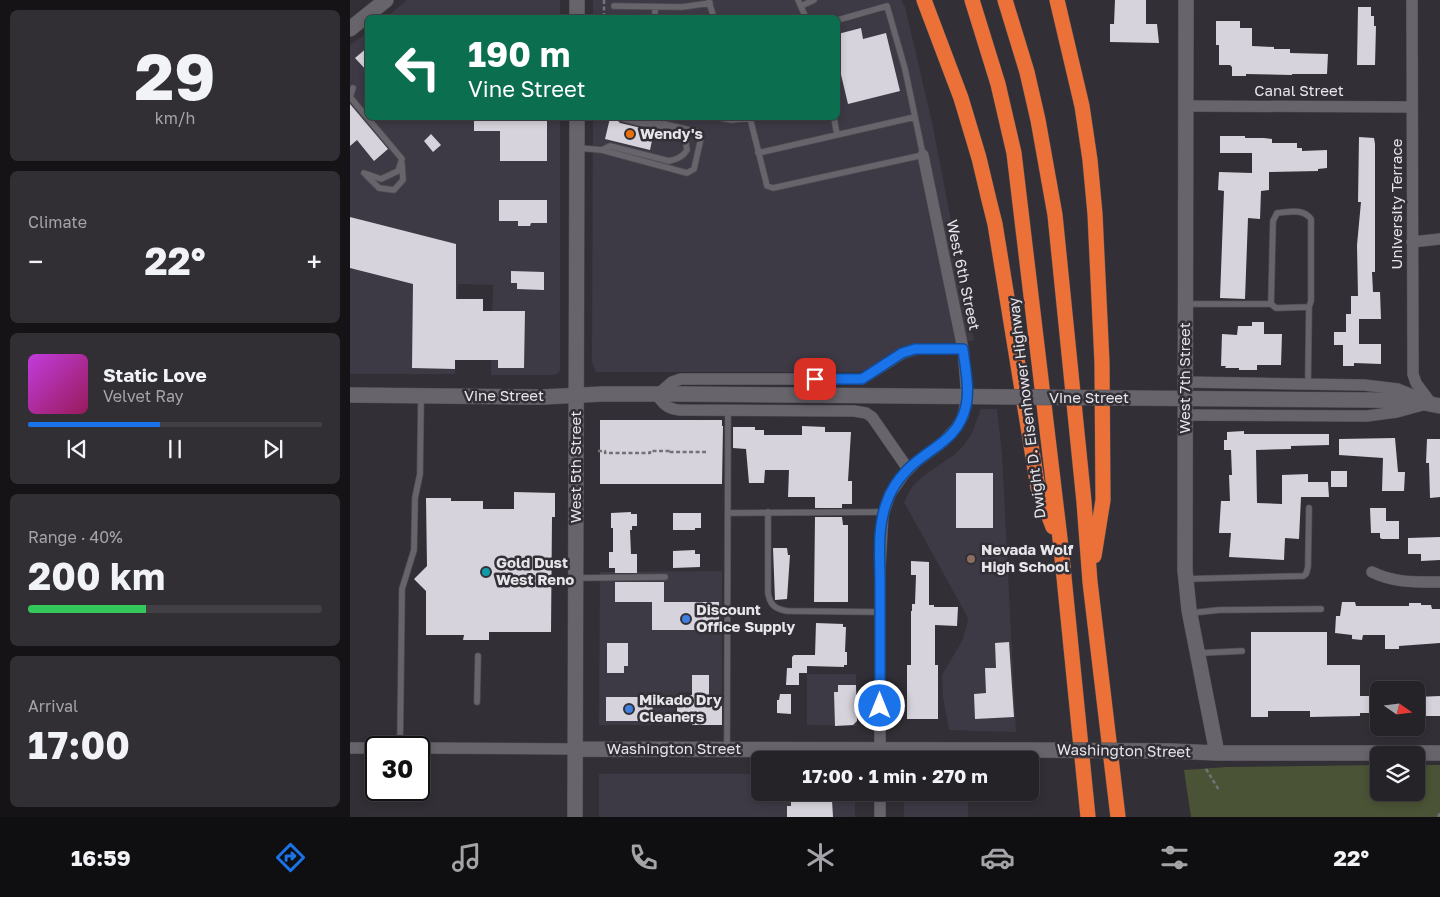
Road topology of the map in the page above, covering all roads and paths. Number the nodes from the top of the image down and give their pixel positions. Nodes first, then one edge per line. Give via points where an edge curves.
1 (386, 0) edge
2 (577, 0) edge
3 (814, 0) edge
4 (924, 0) edge
5 (972, 0) edge
6 (1005, 0) edge
7 (1057, 0) edge
8 (1186, 0) edge
9 (1412, 0) edge
10 (709, 2) edge
11 (800, 3) edge
12 (614, 6) dead end
13 (655, 7) junction
14 (367, 15) edge
15 (577, 15) edge
16 (655, 15) edge
17 (713, 15) edge
18 (805, 15) edge
19 (365, 17) edge
20 (840, 19) edge
21 (350, 29) edge
22 (353, 88) dead end
23 (350, 97) edge
24 (350, 97) edge
25 (1186, 106) junction
26 (1412, 107) junction
27 (365, 115) edge
28 (915, 117) junction
29 (369, 120) edge
30 (577, 120) edge
31 (629, 120) edge
32 (647, 120) edge
33 (750, 120) edge
34 (834, 120) edge
35 (837, 135) junction
36 (576, 147) junction
37 (602, 150) junction
38 (758, 153) junction
39 (923, 155) junction
40 (402, 159) junction
41 (1440, 239) edge
42 (1412, 242) junction
43 (1186, 304) junction
44 (1271, 304) junction
45 (1309, 307) junction
46 (963, 349) junction
47 (1185, 382) junction
48 (1308, 384) junction
49 (657, 394) junction
50 (350, 395) edge
51 (576, 395) junction
52 (421, 396) junction
53 (1435, 405) edge
54 (728, 410) junction
55 (1185, 415) junction
56 (598, 451) dead end
57 (706, 452) dead end
58 (908, 469) junction
59 (1309, 508) dead end
60 (768, 512) junction
61 (884, 512) junction
62 (728, 513) junction
63 (1061, 547) junction
64 (1372, 572) dead end
65 (665, 577) dead end
66 (576, 578) junction
67 (1186, 579) junction
68 (1090, 582) junction
69 (1440, 582) edge
70 (1321, 609) dead end
71 (880, 612) junction
72 (1190, 613) junction
73 (1242, 651) dead end
74 (1197, 653) junction
75 (478, 656) dead end
76 (477, 702) dead end
77 (400, 736) edge
78 (350, 748) edge
79 (365, 748) edge
80 (430, 748) edge
81 (575, 749) junction
82 (727, 749) junction
83 (778, 751) edge
84 (880, 751) edge
85 (1000, 751) edge
86 (1217, 753) junction
87 (1440, 753) edge
88 (1206, 769) dead end
89 (1219, 790) dead end
90 (880, 801) edge
91 (1440, 813) edge
92 (575, 817) edge
93 (880, 817) edge
94 (1088, 817) edge
95 (1118, 817) edge
96 (1438, 817) edge

1 - 14 street
2 - 15 street
3 - 11 lane
4 - 63 highway via 952,72 979,158 995,224 1038,488
5 - 63 highway, Dwight D. Eisenhower Highway via 998,84 1014,153
6 - 68 highway via 1027,72 1055,215
7 - 68 highway via 1082,106 1097,251 1104,500
8 - 25 street, West 7th Street
9 - 26 street, University Terrace
10 - 13 lane
10 - 17 lane
11 - 18 lane
12 - 13 lane
13 - 16 lane
19 - 21 street
20 - 28 lane via 887,6
22 - 24 lane
23 - 27 lane
25 - 26 street, Canal Street
25 - 43 street, West 7th Street
26 - 42 street, University Terrace
28 - 35 lane
28 - 39 lane
29 - 40 lane
30 - 36 street, West 5th Street
31 - 37 lane via 675,132 685,138 687,150 678,159 669,161 610,146
32 - 37 lane via 698,132 702,138 694,169 687,173
33 - 38 lane
34 - 35 lane
35 - 38 lane
36 - 37 lane
36 - 51 street, West 5th Street
38 - 39 lane via 768,186 773,188
39 - 46 street, West 6th Street
40 - 40 lane via 398,171 381,180 364,173 380,188 394,190 403,180
41 - 42 street
42 - 53 street, University Terrace via 1412,374
43 - 44 lane
43 - 47 street, West 7th Street
44 - 45 lane via 1276,308
44 - 45 lane via 1275,216 1278,213 1302,212 1311,219
45 - 48 lane
46 - 49 street via 915,349 902,353 862,379 681,379
46 - 58 street, West 6th Street via 967,397 963,416 944,442
47 - 48 street
47 - 55 street, West 7th Street
48 - 53 street via 1380,386 1398,389
49 - 51 street, Vine Street
49 - 53 street, Vine Street, bridge via 1369,400
49 - 54 street via 671,409
50 - 52 street, Vine Street
51 - 52 street, Vine Street
51 - 66 street, West 5th Street
52 - 77 lane via 420,474 414,503 414,550 402,589
53 - 55 street via 1366,416
54 - 58 street via 866,413 876,422
54 - 62 lane
55 - 67 street, West 7th Street
56 - 57 path
58 - 61 street, West 6th Street via 893,489
59 - 67 lane via 1308,567 1303,576
60 - 61 lane
60 - 62 lane
60 - 71 lane via 768,593 773,606 779,610
61 - 71 street, West 6th Street via 880,535
62 - 82 lane
63 - 94 highway, Dwight D. Eisenhower Highway
64 - 69 street via 1394,580
65 - 66 lane
66 - 81 street, West 5th Street
67 - 72 street, West 7th Street
68 - 95 highway
70 - 72 lane
71 - 84 street, West 6th Street
72 - 74 street, West 7th Street
73 - 74 lane
74 - 86 street, West 7th Street
75 - 76 lane
78 - 79 street
80 - 81 street, Washington Street
81 - 82 street, Washington Street
81 - 92 street, West 5th Street
82 - 83 street, Washington Street
85 - 86 street, Washington Street, bridge
86 - 87 street, Washington Street
88 - 89 path
90 - 93 street
91 - 96 path

